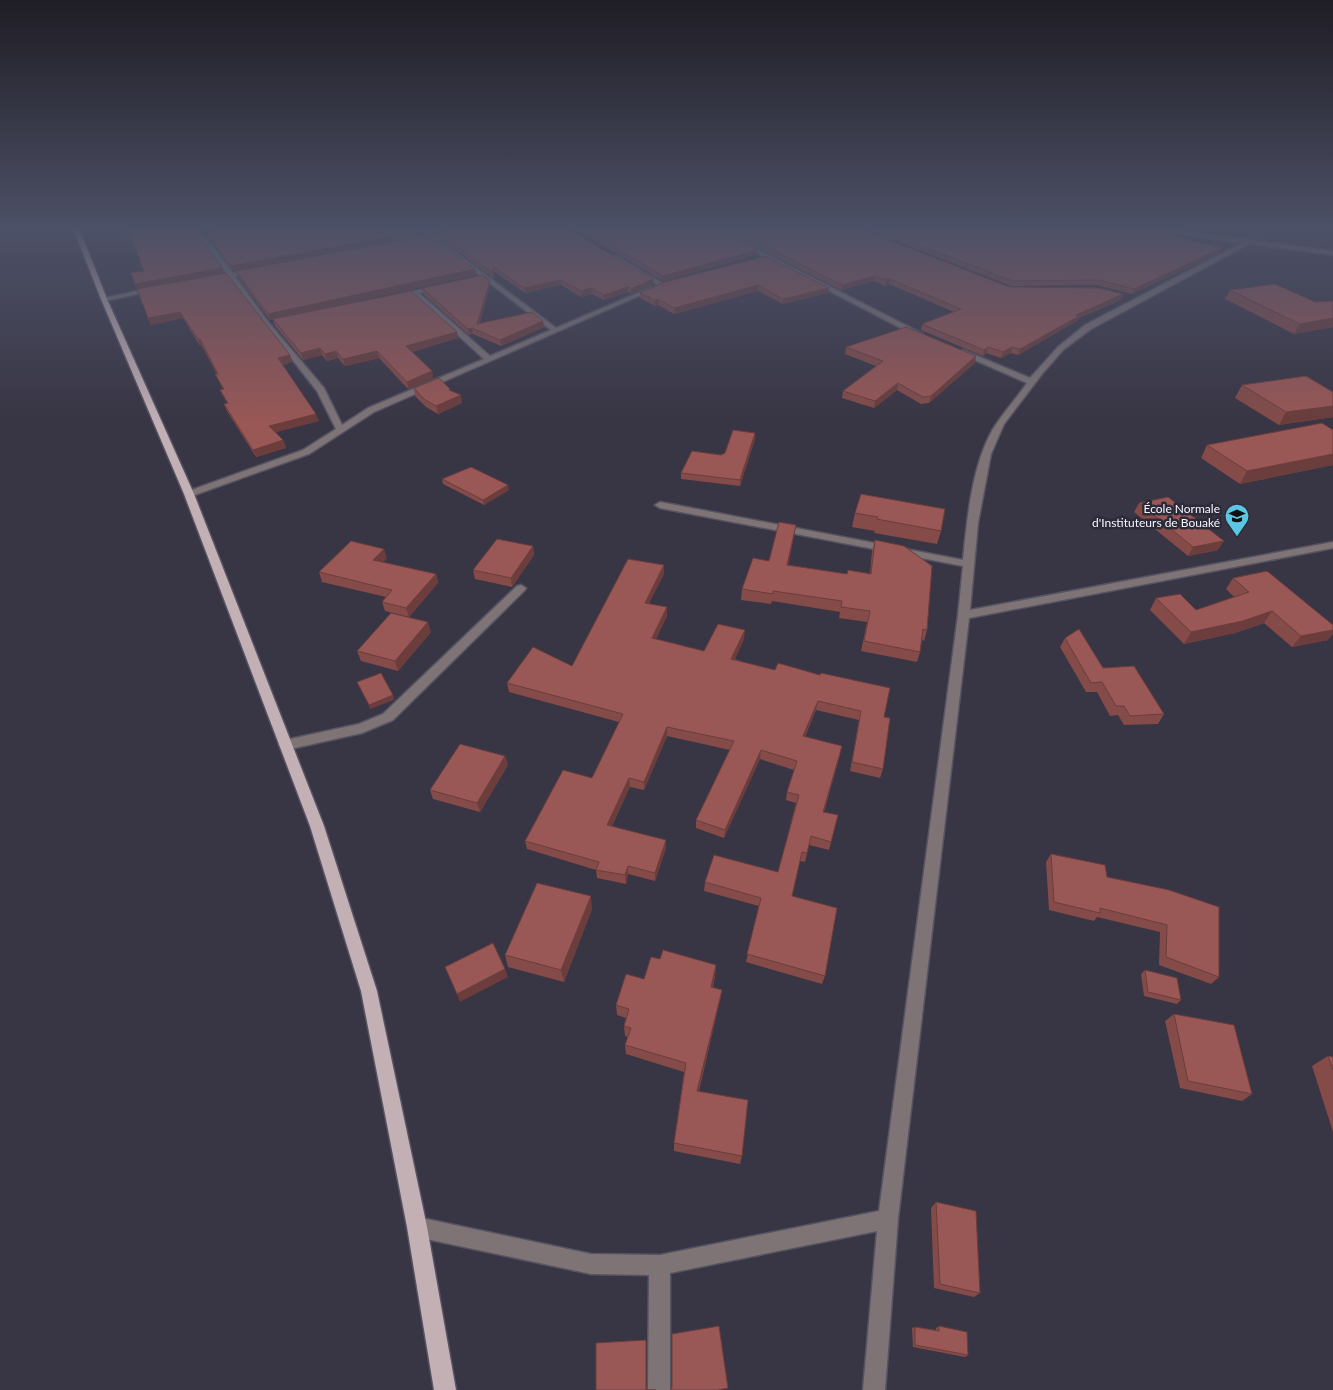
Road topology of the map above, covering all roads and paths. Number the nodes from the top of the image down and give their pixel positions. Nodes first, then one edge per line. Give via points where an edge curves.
1 (102, 293) edge
2 (136, 293) edge
3 (244, 293) edge
4 (410, 293) edge
5 (415, 293) edge
6 (507, 293) edge
7 (645, 293) edge
8 (841, 293) edge
9 (1145, 293) edge
10 (387, 298) edge
11 (104, 299) junction
12 (276, 322) edge
13 (267, 324) junction
14 (556, 330) junction
15 (929, 339) edge
16 (952, 349) edge
17 (489, 359) junction
18 (1032, 382) junction
19 (341, 431) junction
20 (189, 494) junction
21 (660, 505) dead end
22 (1333, 545) edge
23 (968, 564) junction
24 (521, 588) dead end
25 (964, 615) junction
26 (286, 745) junction
27 (888, 1219) junction
28 (417, 1226) junction
29 (660, 1266) junction
30 (445, 1390) edge
31 (659, 1390) edge
32 (874, 1390) edge

1 - 11 main road
2 - 11 street
3 - 13 street
4 - 10 street
5 - 17 street
6 - 14 street
7 - 14 street
8 - 15 street
9 - 18 street via 1067,340 1048,358
11 - 20 main road
12 - 13 street
13 - 19 street via 321,390
14 - 17 street
16 - 18 street
17 - 19 street via 371,410
18 - 23 street via 995,435 982,472
19 - 20 street via 306,452
20 - 26 main road
21 - 23 street
22 - 25 street
23 - 25 street
24 - 26 street via 388,717 362,728
25 - 27 street
26 - 28 main road via 317,826 369,991
27 - 29 street
27 - 32 street
28 - 29 street via 591,1264
28 - 30 main road
29 - 31 street

